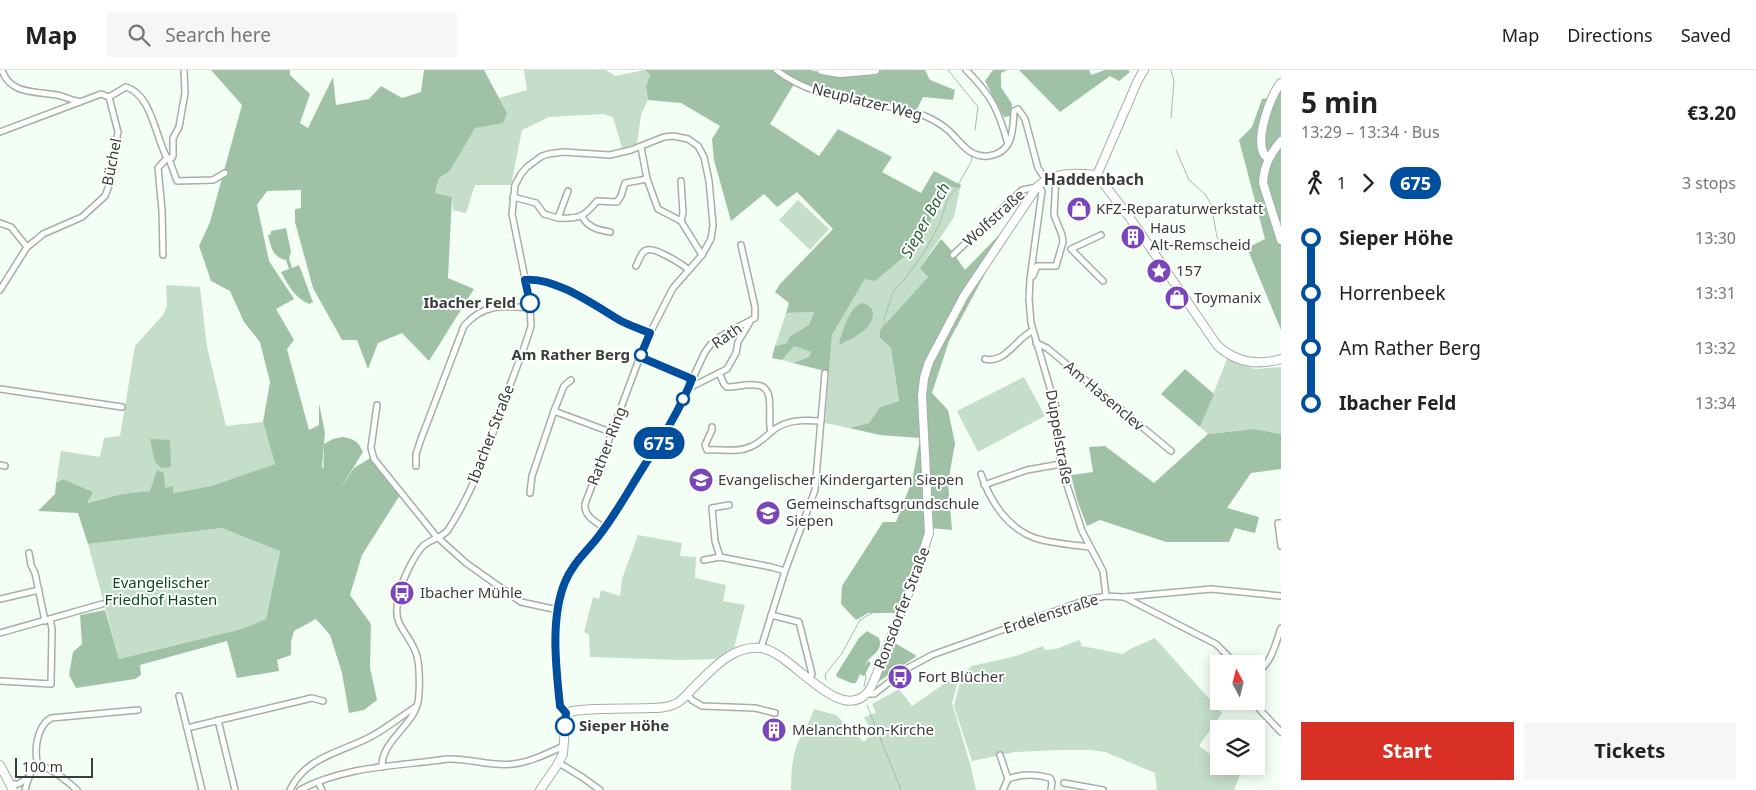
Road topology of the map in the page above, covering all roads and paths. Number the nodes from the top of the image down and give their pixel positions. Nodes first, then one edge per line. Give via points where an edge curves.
1 (2, 70) edge
2 (184, 70) edge
3 (776, 70) edge
4 (822, 70) edge
5 (875, 70) edge
6 (966, 70) edge
7 (1144, 70) edge
8 (1281, 83) edge
9 (109, 97) junction
10 (81, 102) junction
11 (0, 132) edge
12 (1281, 141) edge
13 (1008, 144) junction
14 (642, 147) junction
15 (168, 158) junction
16 (1268, 158) junction
17 (226, 173) dead end
18 (1098, 175) junction
19 (1056, 176) junction
20 (647, 179) junction
21 (1046, 180) junction
22 (681, 181) dead end
23 (1037, 187) junction
24 (568, 191) dead end
25 (513, 197) junction
26 (582, 216) junction
27 (558, 218) junction
28 (681, 221) junction
29 (0, 223) edge
30 (610, 232) dead end
31 (1101, 235) dead end
32 (1281, 240) edge
33 (741, 246) dead end
34 (1062, 246) junction
35 (28, 247) junction
36 (1071, 249) junction
37 (163, 255) dead end
38 (953, 255) dead end
39 (702, 256) junction
40 (636, 266) dead end
41 (689, 270) junction
42 (1030, 278) junction
43 (525, 280) junction
44 (1103, 281) dead end
45 (0, 290) edge
46 (531, 308) junction
47 (750, 322) junction
48 (1032, 331) junction
49 (650, 333) junction
50 (1036, 344) junction
51 (640, 357) junction
52 (985, 359) dead end
53 (1281, 359) edge
54 (719, 373) junction
55 (825, 373) dead end
56 (692, 379) junction
57 (571, 380) dead end
58 (688, 388) junction
59 (0, 389) edge
60 (377, 405) dead end
61 (122, 407) dead end
62 (554, 411) junction
63 (821, 421) junction
64 (712, 427) dead end
65 (772, 432) junction
66 (613, 433) junction
67 (1170, 451) dead end
68 (1061, 464) junction
69 (416, 466) dead end
70 (981, 474) dead end
71 (984, 484) junction
72 (530, 493) dead end
73 (729, 505) dead end
74 (1281, 523) edge
75 (605, 528) junction
76 (437, 538) junction
77 (1089, 546) junction
78 (1281, 546) edge
79 (29, 553) dead end
80 (720, 558) junction
81 (704, 560) dead end
82 (785, 571) junction
83 (39, 590) junction
84 (1106, 596) junction
85 (1281, 596) edge
86 (1124, 597) junction
87 (0, 599) edge
88 (102, 604) dead end
89 (558, 610) junction
90 (771, 615) junction
91 (48, 620) junction
92 (1281, 628) edge
93 (0, 632) edge
94 (761, 648) junction
95 (1227, 655) edge
96 (1265, 667) edge
97 (809, 678) junction
98 (0, 681) edge
99 (687, 694) junction
100 (866, 694) junction
101 (179, 696) dead end
102 (323, 701) dead end
103 (417, 706) junction
104 (138, 710) dead end
105 (1260, 710) edge
106 (566, 713) junction
107 (776, 713) dead end
108 (218, 720) junction
109 (187, 728) junction
110 (1281, 732) edge
111 (565, 745) junction
112 (1000, 754) dead end
113 (559, 762) junction
114 (0, 765) edge
115 (38, 766) junction
116 (382, 767) junction
117 (30, 777) junction
118 (1008, 779) junction
119 (9, 782) junction
120 (318, 782) junction
121 (1064, 783) dead end
122 (13, 790) edge
123 (25, 790) edge
124 (77, 790) edge
125 (202, 790) edge
126 (235, 790) edge
127 (290, 790) edge
128 (300, 790) edge
129 (322, 790) edge
130 (540, 790) edge
131 (600, 790) edge
132 (1003, 790) edge
133 (1051, 790) edge
134 (1102, 790) edge

1 - 10 street via 11,84 26,92
2 - 15 street via 185,93 179,127 174,138 173,156
3 - 13 street, Neuplatzer Weg via 797,84 816,91 916,112 947,129 967,151 975,155 994,155
4 - 5 main road via 840,73
6 - 13 street via 987,92
7 - 18 main road
8 - 16 main road via 1272,96 1260,143
9 - 10 street via 101,94
9 - 15 street via 126,86 137,93 150,110 155,131
9 - 35 street, Büchel via 118,132 105,196 82,217 43,234
10 - 11 street
12 - 16 main road
13 - 21 street via 1014,131 1014,111 1018,109 1025,119 1038,168
14 - 20 street
14 - 25 street, Rather Ring via 610,155 563,152 542,156 521,174
14 - 39 street, Rather Ring via 673,136 688,139 701,150 708,171 713,225 711,239
15 - 17 street via 178,182 213,180
15 - 37 street via 158,168
16 - 32 main road via 1263,183
18 - 19 main road, Ronsdorfer Straße via 1071,173
18 - 53 main road via 1217,345 1244,362 1265,363
19 - 21 main road, Ronsdorfer Straße
19 - 34 street via 1054,215 1062,235
20 - 26 street via 625,183 617,202 597,201
20 - 28 street via 658,209
21 - 23 main road, Ronsdorfer Straße
22 - 28 street
23 - 38 street, Wolfstraße via 1022,190
23 - 42 street, Düppelstraße via 1042,191
23 - 100 main road, Ronsdorfer Straße via 964,296 926,369 922,396 929,520 927,542
24 - 27 street
25 - 27 street via 536,203 544,214
25 - 43 street, Ibacher Straße via 512,214
26 - 27 street
26 - 30 street via 585,222 598,230
28 - 39 street
29 - 35 street via 11,228
31 - 36 street
33 - 47 street, Rath via 755,307 755,318
34 - 36 street
34 - 42 street via 1056,266 1037,266
35 - 45 street, Büchel
36 - 44 street
39 - 41 street, Rather Ring
40 - 41 street via 642,253 648,249 680,262
41 - 49 street, Rather Ring via 673,288
42 - 48 street, Düppelstraße
43 - 46 street, Ibacher Straße
43 - 49 street via 534,279 572,291 624,322
46 - 69 street via 487,309 464,326 421,439
46 - 76 street, Ibacher Straße via 531,326 484,461 448,530
47 - 54 street, Rath via 727,369
47 - 56 street, Rath via 734,328 711,344
48 - 50 street, Düppelstraße
48 - 52 street via 1001,358
49 - 51 street, Rather Ring
50 - 67 street, Am Hasenclev via 1047,348
50 - 68 street, Düppelstraße via 1054,398
51 - 56 street
51 - 66 street, Rather Ring
54 - 58 street, Rath
54 - 65 street, Rath via 724,384 730,387 757,385 765,389 770,398
55 - 63 street
56 - 58 street, Rath
57 - 62 street via 564,386
58 - 75 street, Rath via 661,440
59 - 61 street
60 - 76 street via 371,448 374,459
62 - 66 street
62 - 72 street via 532,476
63 - 65 street via 790,422
63 - 82 street via 814,490
64 - 65 street via 707,450 748,448
66 - 75 street, Rather Ring via 584,507 587,514
68 - 71 street via 1027,470
68 - 77 street, Düppelstraße
70 - 71 street
71 - 77 street via 1001,513 1034,538
73 - 80 street via 712,508
74 - 78 street via 1278,523
75 - 89 street, Rath via 570,570
76 - 89 street via 521,602
76 - 103 street, Ibacher Straße via 422,547 398,599 398,622 418,661
77 - 84 street, Düppelstraße via 1103,571
79 - 83 street
80 - 81 street
80 - 82 street
82 - 90 street
83 - 87 street
83 - 91 street
84 - 86 street, Erdelenstraße
84 - 100 street, Erdelenstraße via 1080,601 932,655 906,669 874,694
85 - 86 street, Erdelenstraße via 1211,590
86 - 95 street via 1216,644
88 - 91 street
89 - 106 street, Rath via 557,668 560,706
90 - 94 street
90 - 97 street via 799,622 812,674
91 - 93 street
91 - 98 street via 52,629 51,684
92 - 96 street
94 - 97 main road via 783,657
94 - 99 main road via 747,649 727,657
97 - 100 main road via 828,694 844,701 857,700
99 - 106 main road via 677,704 667,707
99 - 107 street via 702,706 755,708
101 - 109 street
102 - 108 street via 312,698
103 - 116 street via 386,749
103 - 127 street via 372,736 320,758 302,773
104 - 115 street via 51,718 39,734
105 - 110 street
106 - 111 main road
108 - 109 street
108 - 126 street
109 - 125 street
111 - 113 main road
111 - 116 street via 513,764 455,759
112 - 118 street
113 - 130 main road
113 - 131 street
114 - 119 main road
115 - 117 street
115 - 124 street via 47,768
116 - 120 street
117 - 119 street via 20,784
117 - 123 street
118 - 132 street
118 - 133 street via 1027,775 1047,777 1052,782
119 - 122 main road
120 - 128 street
120 - 129 street
121 - 134 street

